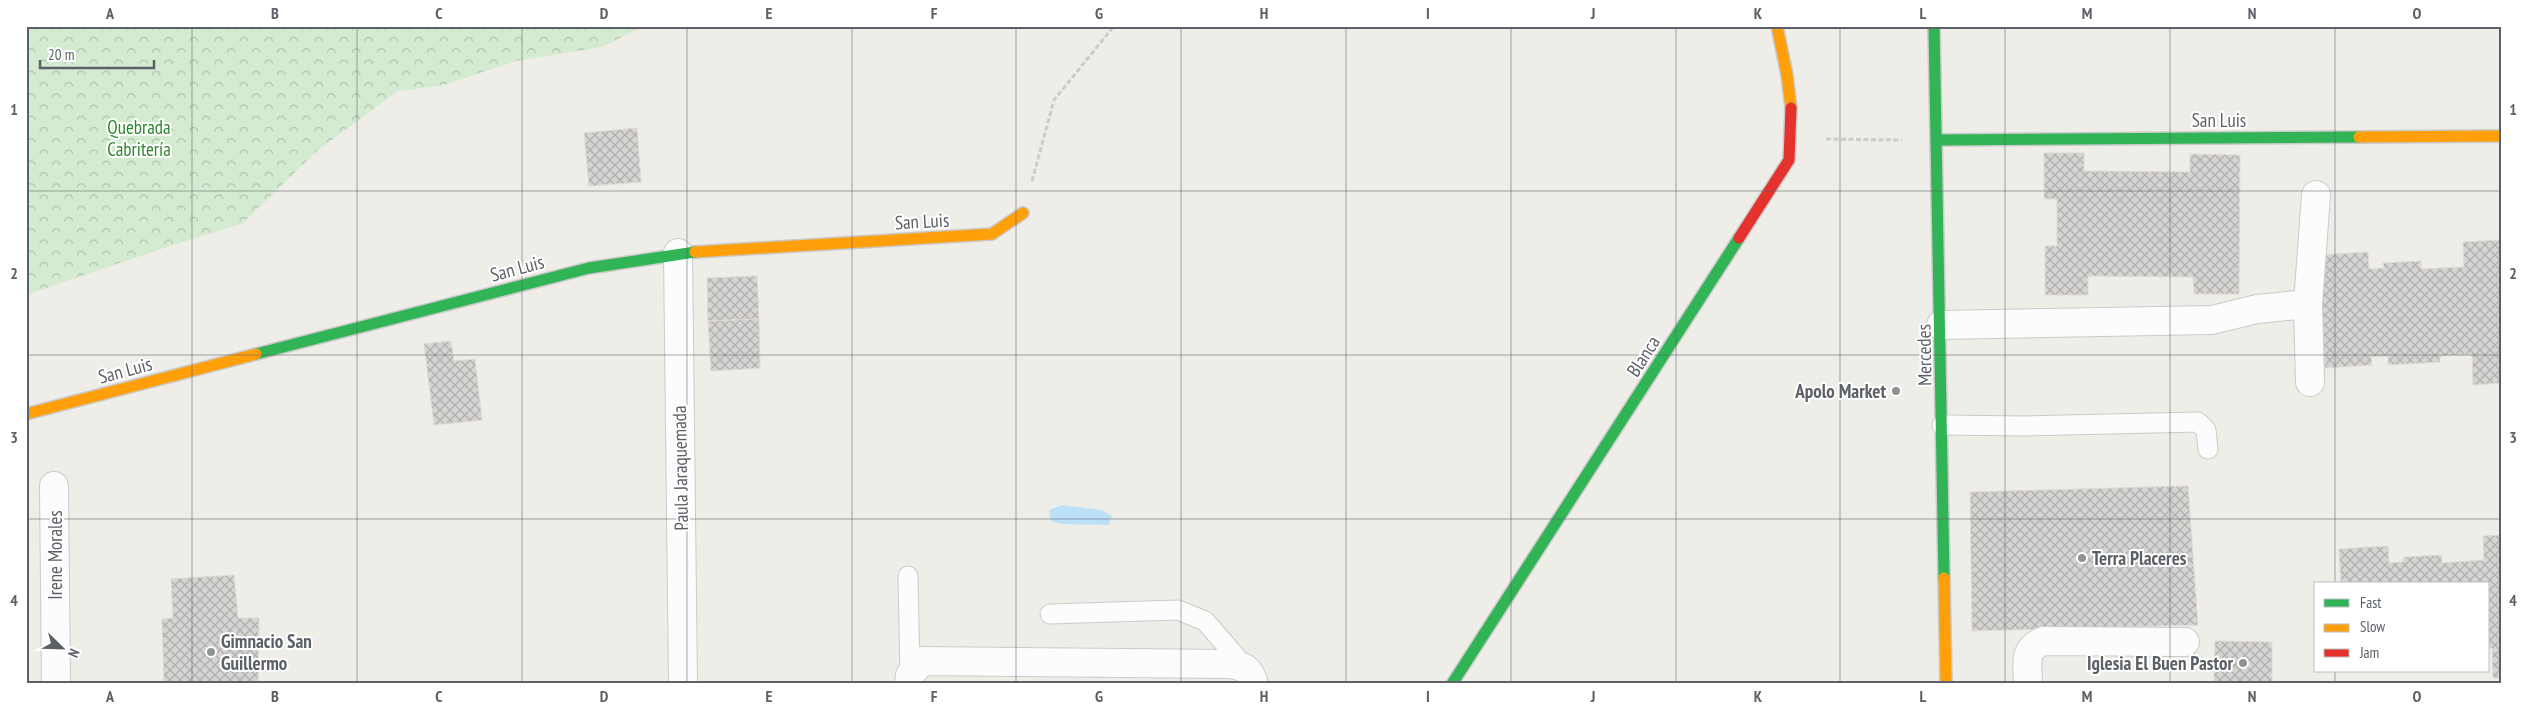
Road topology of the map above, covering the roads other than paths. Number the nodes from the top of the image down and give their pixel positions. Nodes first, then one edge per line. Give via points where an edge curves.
1 (1777, 26) edge
2 (1934, 26) edge
3 (2501, 136) edge
4 (1938, 140) junction
5 (2316, 195) dead end
6 (1023, 213) road end
7 (678, 253) junction
8 (2308, 304) junction
9 (1941, 325) junction
10 (2310, 382) dead end
11 (26, 414) edge
12 (1942, 425) junction
13 (2208, 449) dead end
14 (54, 486) dead end
15 (908, 576) dead end
16 (1050, 614) dead end
17 (2185, 642) dead end
18 (1249, 675) edge
19 (909, 679) edge
20 (56, 684) edge
21 (683, 684) edge
22 (1452, 684) edge
23 (1946, 684) edge
24 (2028, 684) edge

1 - 22 street, Blanca via 1783,49 1794,139 1789,160
2 - 4 street, Mercedes
3 - 4 street, San Luis
4 - 9 street, Mercedes
5 - 8 street
6 - 7 street, San Luis via 992,234
7 - 11 street, San Luis via 589,268
7 - 21 street, Paula Jaraquemada
8 - 9 street via 2272,307 2212,320
8 - 10 street
9 - 12 street, Mercedes
12 - 13 lane via 2198,422 2206,430
12 - 23 street, Mercedes
14 - 20 street, Irene Morales
15 - 19 lane
16 - 18 lane via 1178,610 1205,621
17 - 24 street via 2043,641 2028,652
18 - 19 street via 1211,663 922,661

